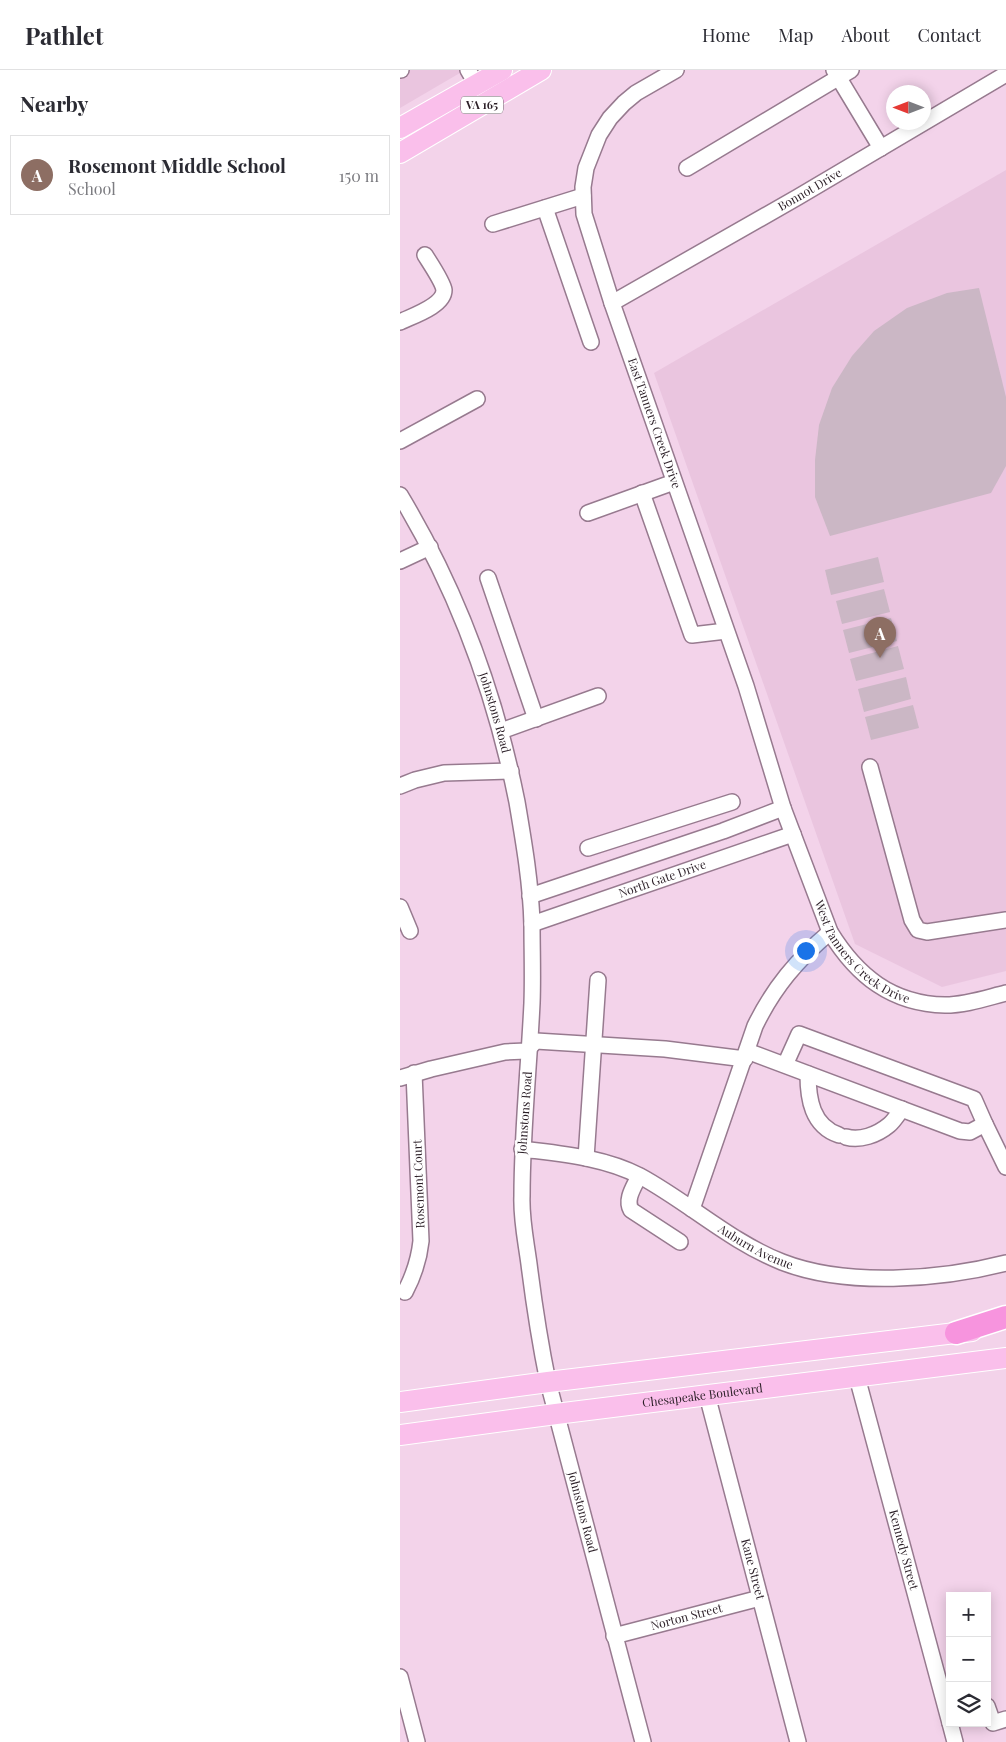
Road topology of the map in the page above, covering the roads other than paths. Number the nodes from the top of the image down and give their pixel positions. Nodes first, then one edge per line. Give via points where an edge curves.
1 (502, 70) edge
2 (541, 70) edge
3 (676, 70) edge
4 (841, 72) edge
5 (1006, 74) edge
6 (477, 86) edge
7 (400, 128) edge
8 (881, 148) junction
9 (400, 153) edge
10 (687, 168) dead end
11 (583, 196) junction
12 (545, 208) junction
13 (493, 224) dead end
14 (425, 255) dead end
15 (612, 303) junction
16 (400, 322) edge
17 (591, 342) dead end
18 (477, 399) dead end
19 (400, 441) edge
20 (674, 482) junction
21 (642, 493) junction
22 (400, 495) edge
23 (588, 513) dead end
24 (430, 547) junction
25 (400, 561) edge
26 (488, 578) dead end
27 (726, 631) junction
28 (598, 696) dead end
29 (536, 719) junction
30 (502, 732) junction
31 (870, 767) dead end
32 (511, 771) junction
33 (400, 786) edge
34 (732, 802) dead end
35 (783, 808) junction
36 (649, 828) junction
37 (793, 834) junction
38 (588, 848) dead end
39 (657, 853) junction
40 (530, 896) junction
41 (400, 907) edge
42 (1006, 920) edge
43 (532, 924) junction
44 (410, 931) dead end
45 (830, 932) junction
46 (598, 980) dead end
47 (1006, 993) edge
48 (594, 1044) junction
49 (530, 1048) junction
50 (746, 1055) junction
51 (785, 1065) junction
52 (808, 1074) junction
53 (407, 1076) edge
54 (902, 1109) junction
55 (986, 1124) junction
56 (522, 1149) junction
57 (586, 1158) junction
58 (1006, 1167) edge
59 (639, 1176) junction
60 (692, 1209) junction
61 (680, 1242) dead end
62 (1006, 1264) edge
63 (405, 1292) dead end
64 (1006, 1317) edge
65 (1006, 1328) edge
66 (956, 1333) junction
67 (1006, 1358) edge
68 (857, 1376) junction
69 (548, 1382) junction
70 (707, 1395) junction
71 (400, 1402) edge
72 (556, 1414) junction
73 (400, 1435) edge
74 (760, 1598) junction
75 (614, 1636) junction
76 (400, 1678) edge
77 (946, 1707) edge
78 (991, 1716) edge
79 (1006, 1719) edge
80 (951, 1727) edge
81 (417, 1742) edge
82 (643, 1742) edge
83 (798, 1742) edge
84 (955, 1742) edge

1 - 6 main road, VA 165
2 - 6 main road, VA 165
3 - 11 street, East Tanners Creek Drive via 636,94 610,118 591,153
4 - 8 street
4 - 10 street
5 - 8 street, Bonnot Drive
6 - 7 main road, VA 165
6 - 9 main road, VA 165
8 - 15 street, Bonnot Drive
11 - 12 street
11 - 15 street, East Tanners Creek Drive via 588,230
12 - 13 street
12 - 17 street
14 - 16 street via 444,289 442,296 434,306
15 - 20 street, East Tanners Creek Drive
18 - 19 street
20 - 21 street
20 - 27 street, East Tanners Creek Drive
21 - 23 street
21 - 27 street via 692,635
22 - 24 street, Johnstons Road
24 - 25 street
24 - 30 street, Johnstons Road via 462,616
26 - 29 street
27 - 35 street, East Tanners Creek Drive
28 - 29 street
29 - 30 street
30 - 32 street, Johnstons Road
31 - 42 street via 912,920 918,930 927,932
32 - 33 street via 444,773
32 - 40 street, Johnstons Road
34 - 36 street
35 - 37 street, West Tanners Creek Drive
35 - 39 street
36 - 38 street
36 - 39 street
37 - 43 street, North Gate Drive
37 - 45 street, West Tanners Creek Drive
39 - 40 street
40 - 43 street, Johnstons Road
41 - 44 street
43 - 49 street, Johnstons Road
45 - 47 street, West Tanners Creek Drive via 854,966 901,998 946,1005
45 - 50 street via 796,962 779,984 755,1026
46 - 48 street
48 - 49 street via 536,1041
48 - 50 street
48 - 57 street
49 - 53 street
49 - 56 street, Johnstons Road
50 - 51 street
50 - 60 street
51 - 52 street
51 - 55 street via 799,1034 974,1099
52 - 54 street
52 - 54 street via 808,1093 814,1109 822,1126 830,1132 856,1140 889,1125
53 - 63 street, Rosemont Court via 421,1241 414,1276
54 - 55 street via 960,1131 970,1132
55 - 58 street
56 - 57 street, Auburn Avenue
56 - 69 street, Johnstons Road via 524,1227 538,1334
57 - 59 street, Auburn Avenue via 618,1166
59 - 60 street, Auburn Avenue
59 - 61 street via 629,1198 631,1210
60 - 62 street, Auburn Avenue via 756,1250 809,1271 839,1276 904,1277
64 - 66 highway
65 - 66 main road
66 - 69 main road
67 - 68 main road, Chesapeake Boulevard
68 - 70 main road, Chesapeake Boulevard
68 - 77 street, Kennedy Street
69 - 71 main road
69 - 72 street, Johnstons Road
70 - 72 main road, Chesapeake Boulevard
70 - 74 street, Kane Street
72 - 73 main road, Chesapeake Boulevard
72 - 75 street, Johnstons Road
74 - 75 street, Norton Street
74 - 83 street, Kane Street
75 - 82 street, Johnstons Road
76 - 81 street
78 - 79 street via 993,1723
80 - 84 street, Kennedy Street

